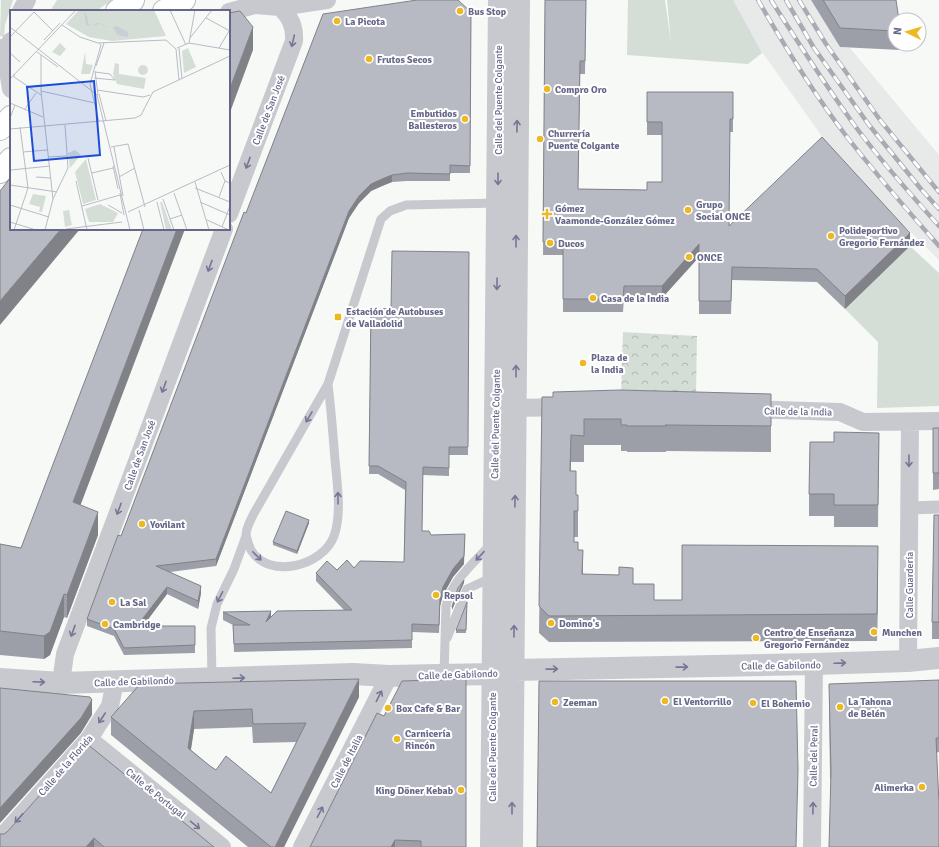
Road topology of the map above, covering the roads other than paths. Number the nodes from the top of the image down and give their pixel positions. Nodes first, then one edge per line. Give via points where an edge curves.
1 (27, 0) edge
2 (133, 0) edge
3 (184, 0) edge
4 (327, 0) edge
5 (499, 0) edge
6 (519, 0) edge
7 (280, 7) junction
8 (22, 10) edge
9 (118, 10) edge
10 (166, 10) edge
11 (230, 12) edge
12 (7, 49) edge
13 (10, 84) edge
14 (10, 160) edge
15 (0, 172) edge
16 (497, 203) junction
17 (230, 211) edge
18 (224, 230) edge
19 (328, 384) junction
20 (581, 407) edge
21 (516, 408) junction
22 (730, 409) edge
23 (939, 421) edge
24 (910, 422) junction
25 (939, 507) edge
26 (909, 508) junction
27 (246, 536) junction
28 (494, 542) junction
29 (493, 577) junction
30 (444, 647) junction
31 (939, 658) edge
32 (908, 661) junction
33 (814, 664) junction
34 (513, 670) junction
35 (492, 674) junction
36 (444, 675) junction
37 (389, 676) junction
38 (0, 679) edge
39 (212, 679) junction
40 (115, 682) junction
41 (61, 683) junction
42 (89, 739) junction
43 (0, 839) edge
44 (222, 847) edge
45 (302, 847) edge
46 (491, 847) edge
47 (512, 847) edge
48 (812, 847) edge

1 - 8 street
2 - 9 main road
3 - 10 main road
4 - 7 street
5 -> 16 street, Calle del Puente Colgante
21 -> 6 street, Calle del Puente Colgante
7 - 11 street via 255,5
7 -> 17 street, Calle de San José via 292,23 294,41
12 - 13 street via 6,62
14 - 15 main road
16 - 19 lane via 406,205 384,216
16 -> 28 street, Calle del Puente Colgante
18 -> 41 street, Calle de San José via 65,654
19 -> 27 lane via 253,515
27 -> 19 lane via 249,546 258,558 279,566 294,566 308,562 329,546 334,536 338,497
20 - 21 street
34 -> 21 street, Calle del Puente Colgante
22 - 24 street, Calle de la India via 840,412 863,422
23 - 24 street, Calle de la India
24 -> 26 street, Calle Guardería
25 - 26 street
26 - 32 street, Calle Guardería
27 -> 39 lane via 217,604 211,628
28 - 29 street, Calle del Puente Colgante
28 -> 30 lane via 453,586 446,606
29 - 30 lane via 467,589
29 - 35 street, Calle del Puente Colgante
30 - 36 lane
31 - 32 street, Calle de Gabilondo
33 -> 32 street, Calle de Gabilondo
34 -> 33 street, Calle de Gabilondo
48 -> 33 street, Calle del Peral
34 - 35 street, Calle de Gabilondo
47 -> 34 street, Calle del Puente Colgante
35 - 36 street, Calle de Gabilondo
35 - 46 street, Calle del Puente Colgante
36 - 37 street, Calle de Gabilondo
39 -> 37 street, Calle de Gabilondo via 353,674
45 -> 37 street, Calle de Italia
38 -> 41 street, Calle de Gabilondo
39 - 40 street, Calle de Gabilondo
40 - 41 street, Calle de Gabilondo
40 -> 42 street, Calle de la Florida via 110,706
42 -> 43 street, Calle de la Florida
42 -> 44 street, Calle de Portugal

